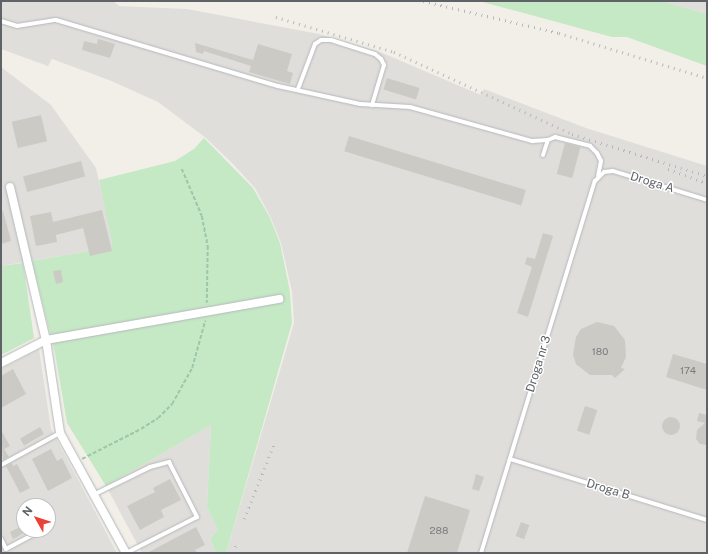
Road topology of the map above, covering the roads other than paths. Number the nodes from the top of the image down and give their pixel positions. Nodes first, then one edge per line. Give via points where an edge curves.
1 (1, 21) edge
2 (298, 89) junction
3 (372, 104) junction
4 (548, 140) junction
5 (543, 155) dead end
6 (598, 176) junction
7 (10, 187) dead end
8 (707, 200) edge
9 (279, 298) dead end
10 (46, 340) junction
11 (1, 363) edge
12 (60, 433) junction
13 (510, 459) junction
14 (1, 465) edge
15 (95, 494) junction
16 (707, 520) edge
17 (28, 538) edge
18 (1, 539) edge
19 (126, 553) edge
20 (481, 553) edge

1 - 2 lane via 17,26 56,20 231,73
2 - 3 lane
2 - 3 lane via 314,44 321,40 331,40 375,54 381,59 384,65
3 - 4 lane via 410,107 532,141
4 - 5 lane
4 - 6 lane via 555,137 590,146 601,161
6 - 8 lane, Droga A via 613,172
6 - 13 lane, Droga nr 3 via 592,188
7 - 10 street
9 - 10 street
10 - 11 street
10 - 12 street
12 - 14 lane
12 - 15 street
13 - 16 lane, Droga B
13 - 20 lane, Droga nr 3
15 - 19 street
15 - 19 lane via 150,467 168,462 197,517
17 - 18 lane via 6,549

